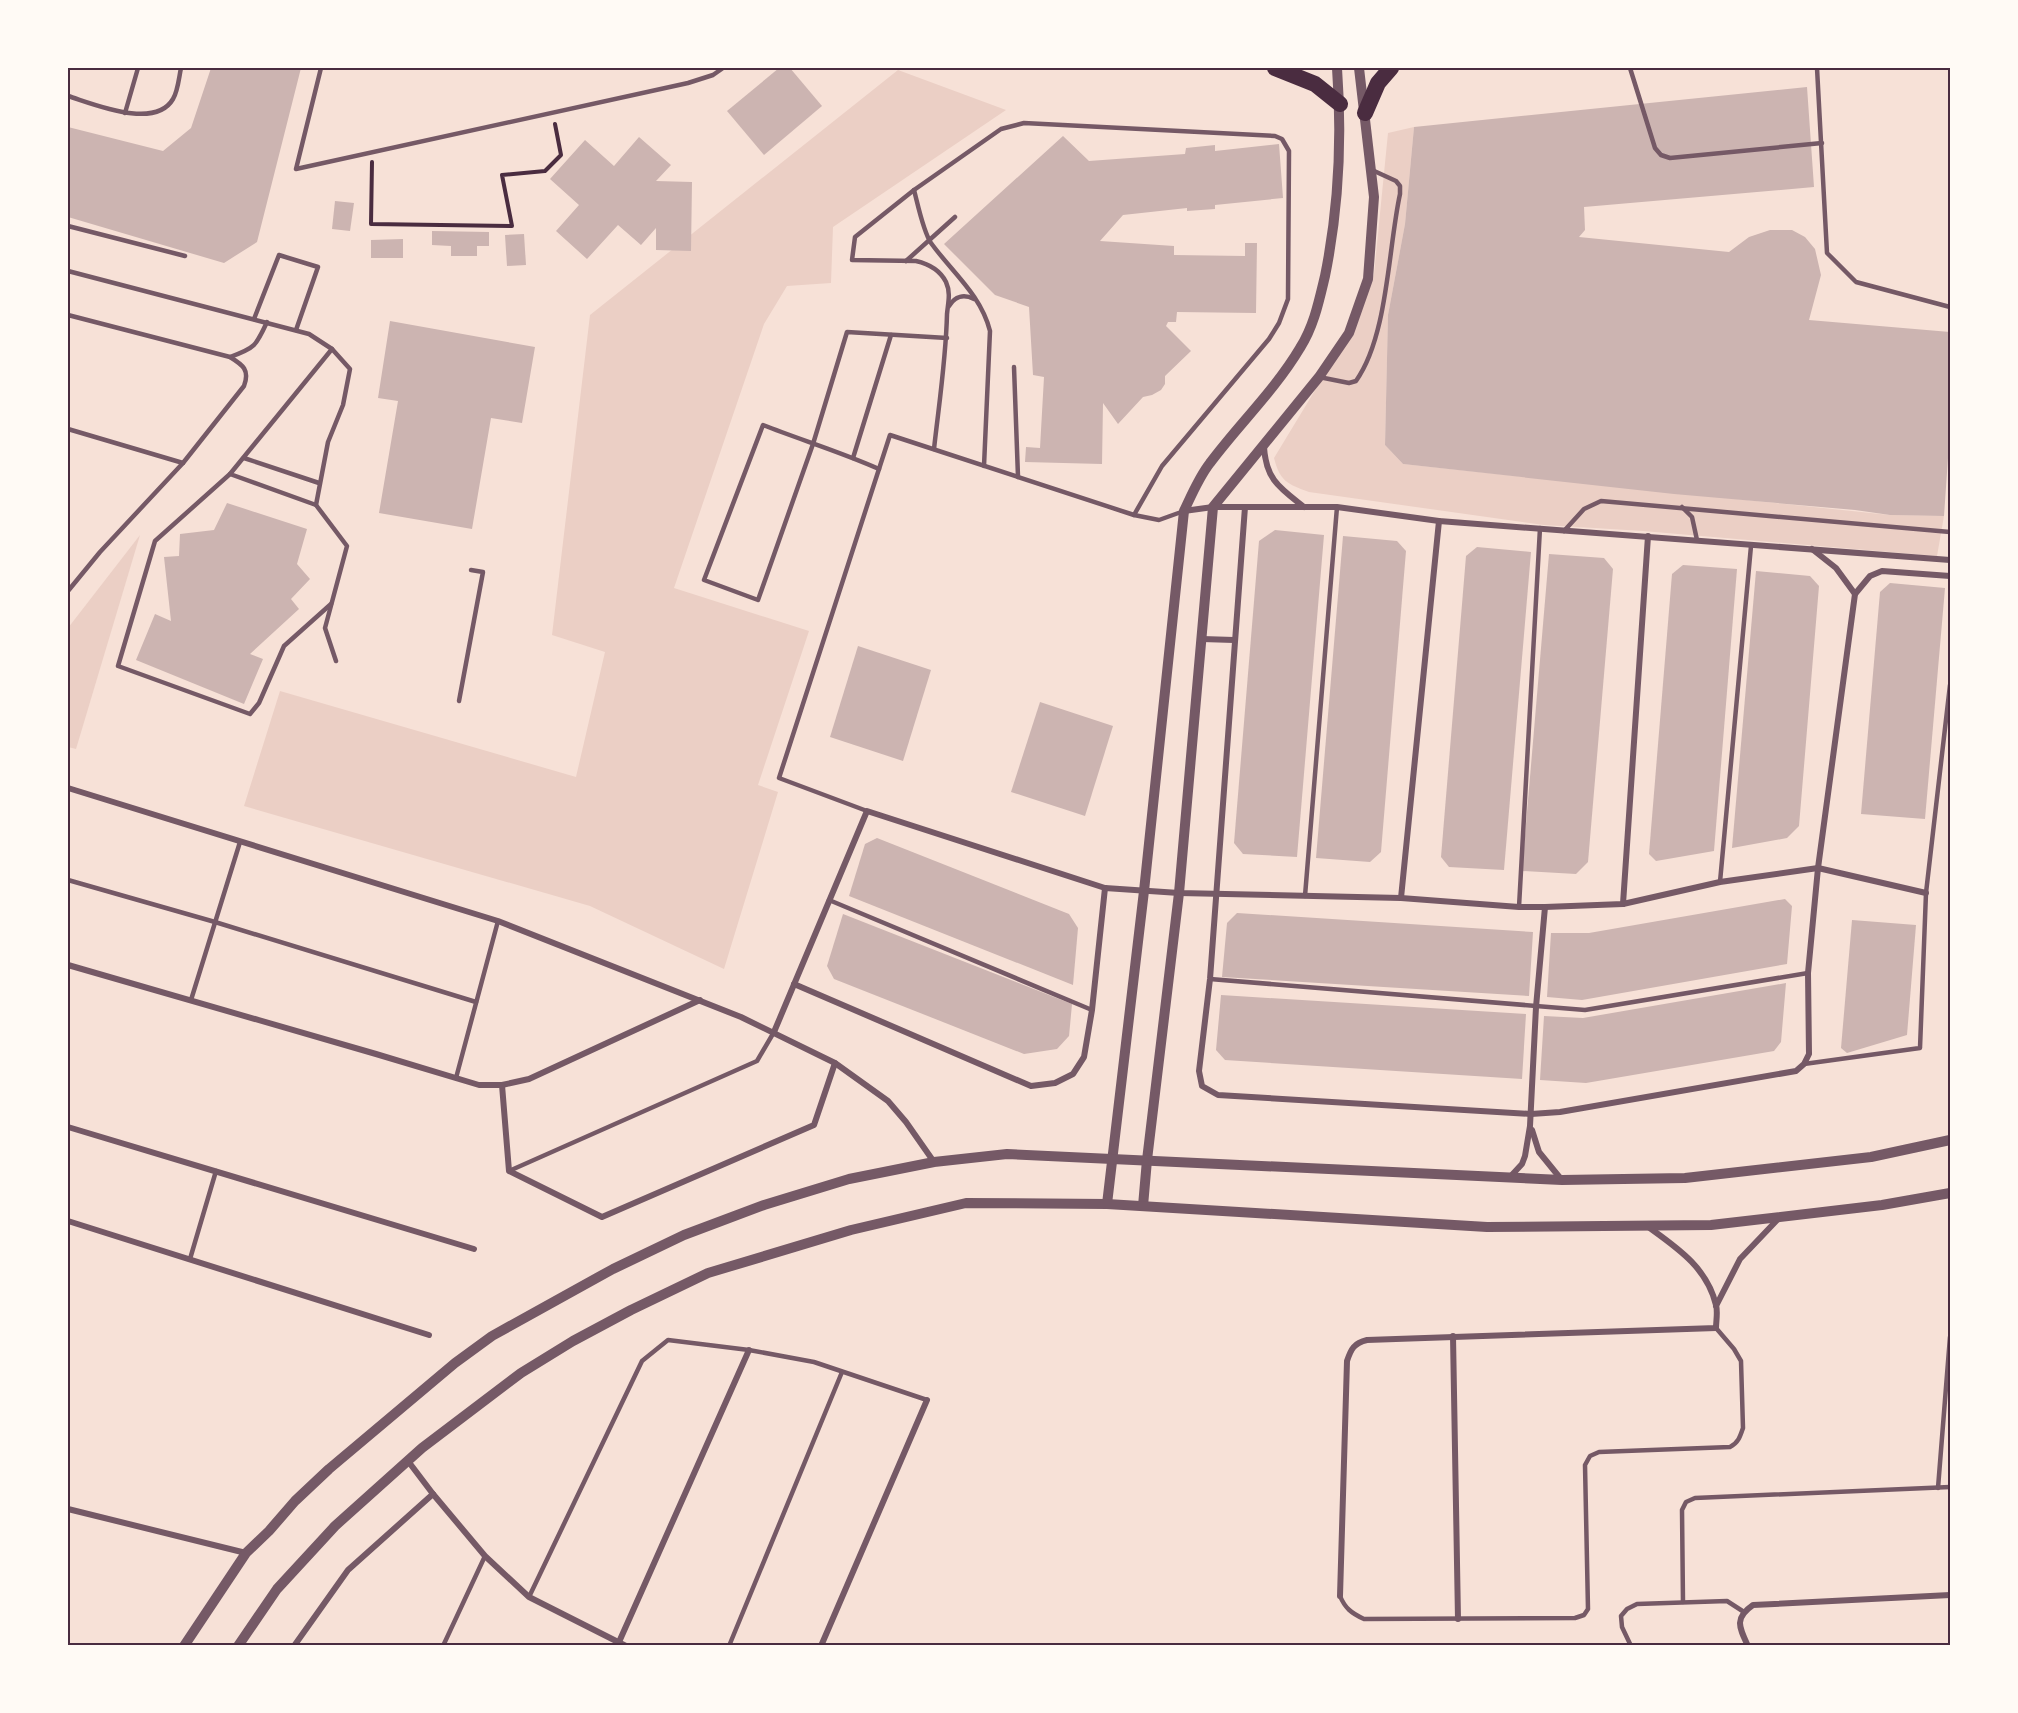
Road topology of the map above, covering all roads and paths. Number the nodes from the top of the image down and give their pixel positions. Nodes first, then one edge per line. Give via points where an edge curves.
1 (138, 68) edge
2 (181, 68) edge
3 (321, 68) edge
4 (723, 68) edge
5 (1275, 68) edge
6 (1337, 68) edge
7 (1359, 68) edge
8 (1391, 68) edge
9 (1630, 68) edge
10 (1818, 68) edge
11 (68, 96) edge
12 (1340, 104) junction
13 (125, 113) junction
14 (553, 113) junction
15 (1365, 113) junction
16 (1821, 144) junction
17 (372, 153) junction
18 (1372, 170) junction
19 (914, 190) junction
20 (955, 217) dead end
21 (68, 226) edge
22 (929, 241) junction
23 (185, 256) dead end
24 (906, 262) junction
25 (68, 271) edge
26 (979, 302) junction
27 (1950, 307) edge
28 (947, 309) junction
29 (68, 315) edge
30 (254, 319) junction
31 (267, 322) junction
32 (296, 330) junction
33 (891, 335) junction
34 (947, 338) junction
35 (332, 349) junction
36 (230, 357) junction
37 (1014, 366) dead end
38 (1319, 377) junction
39 (70, 429) edge
40 (68, 436) edge
41 (813, 444) junction
42 (1264, 447) junction
43 (934, 449) junction
44 (244, 458) junction
45 (853, 458) junction
46 (183, 463) junction
47 (984, 466) junction
48 (879, 469) junction
49 (230, 474) junction
50 (1018, 477) junction
51 (319, 483) junction
52 (316, 505) junction
53 (1213, 507) junction
54 (1245, 507) junction
55 (1304, 507) junction
56 (1337, 507) junction
57 (1682, 507) junction
58 (1184, 511) junction
59 (1134, 515) junction
60 (1439, 521) junction
61 (1540, 528) junction
62 (1563, 531) junction
63 (1950, 532) edge
64 (1648, 536) junction
65 (1697, 540) junction
66 (1751, 546) junction
67 (1812, 549) junction
68 (1950, 560) edge
69 (471, 570) dead end
70 (1950, 576) edge
71 (68, 591) edge
72 (1855, 594) junction
73 (331, 604) junction
74 (1202, 639) junction
75 (1234, 640) junction
76 (336, 661) dead end
77 (1950, 685) edge
78 (459, 701) dead end
79 (68, 788) edge
80 (867, 811) junction
81 (240, 842) junction
82 (1818, 868) junction
83 (68, 880) edge
84 (1720, 882) junction
85 (1105, 888) junction
86 (1144, 891) junction
87 (1179, 893) junction
88 (1214, 893) junction
89 (1926, 893) junction
90 (1305, 896) junction
91 (1401, 898) junction
92 (829, 900) junction
93 (1623, 904) junction
94 (1519, 907) junction
95 (1545, 907) junction
96 (498, 921) junction
97 (215, 922) junction
98 (68, 965) edge
99 (1808, 973) junction
100 (1210, 979) junction
101 (794, 984) junction
102 (191, 1000) junction
103 (700, 1000) junction
104 (476, 1002) junction
105 (1536, 1007) junction
106 (1092, 1010) junction
107 (774, 1032) junction
108 (835, 1063) junction
109 (1804, 1064) junction
110 (456, 1078) junction
111 (502, 1085) junction
112 (1531, 1114) junction
113 (1530, 1126) junction
114 (68, 1127) edge
115 (1950, 1140) edge
116 (1114, 1158) junction
117 (1147, 1160) junction
118 (934, 1162) junction
119 (216, 1171) junction
120 (509, 1171) junction
121 (1509, 1177) junction
122 (1562, 1180) junction
123 (1950, 1193) edge
124 (1107, 1204) junction
125 (1143, 1206) junction
126 (1779, 1218) junction
127 (68, 1221) edge
128 (1646, 1226) junction
129 (474, 1249) dead end
130 (190, 1259) junction
131 (1716, 1306) junction
132 (1716, 1328) junction
133 (429, 1335) dead end
134 (1453, 1336) junction
135 (1950, 1337) edge
136 (750, 1350) junction
137 (842, 1372) junction
138 (927, 1400) joint
139 (408, 1461) junction
140 (1950, 1487) edge
141 (1938, 1488) junction
142 (433, 1494) junction
143 (68, 1509) edge
144 (246, 1553) junction
145 (485, 1556) junction
146 (1950, 1595) edge
147 (1340, 1596) joint
148 (529, 1597) junction
149 (1683, 1602) junction
150 (1744, 1612) junction
151 (1458, 1619) junction
152 (623, 1644) edge
153 (184, 1646) edge
154 (238, 1646) edge
155 (294, 1646) edge
156 (443, 1646) edge
157 (729, 1646) edge
158 (821, 1646) edge
159 (1631, 1646) edge
160 (1748, 1646) edge

1 - 13 lane
2 - 13 lane via 173,99 164,108 152,114
3 - 17 lane via 296,169
4 - 14 lane via 688,83
5 - 12 highway via 1315,84
6 - 12 street
7 - 15 street
8 - 15 highway via 1378,82
9 - 16 lane via 1655,148 1661,155 1670,158
10 - 16 lane
11 - 13 lane
12 - 58 street via 1338,186 1318,309 1301,347 1209,463
14 - 17 lane
14 - 17 path via 561,155 545,171 502,175 512,226 371,224
15 - 18 street
16 - 27 lane via 1827,253 1856,282
18 - 38 street via 1368,279 1349,333
18 - 38 lane via 1400,186 1386,289 1373,344 1353,384
19 - 22 lane
19 - 24 lane via 855,237 852,260
19 - 59 lane via 1001,129 1024,123 1282,139 1289,151 1288,299 1279,323 1162,466
20 - 22 lane
21 - 23 lane
22 - 24 lane
22 - 26 lane
24 - 28 lane via 926,264 941,275 949,291
25 - 30 lane
26 - 28 lane via 960,296
26 - 47 lane via 990,331
28 - 34 lane
29 - 36 lane
30 - 31 lane
30 - 32 lane via 279,255 318,267
31 - 32 lane
31 - 36 lane via 251,349
32 - 35 lane
33 - 34 lane
33 - 41 lane via 847,332
33 - 45 lane
34 - 43 lane
35 - 44 lane
35 - 51 lane via 350,369
36 - 46 lane via 245,369 248,376 244,386
37 - 50 lane
38 - 42 street
39 - 40 lane
39 - 46 lane
41 - 41 lane via 758,600 704,580 763,425
41 - 45 lane
42 - 53 street
42 - 55 street via 1272,479
43 - 47 lane
43 - 48 lane via 890,435
44 - 49 lane
44 - 51 lane
45 - 48 lane
46 - 71 lane
47 - 50 lane
48 - 80 lane via 779,778
49 - 52 lane
49 - 73 lane via 155,541 118,666 250,714 260,703 284,646
50 - 59 lane
51 - 52 lane
52 - 73 lane via 346,546
53 - 54 street
53 - 58 street
53 - 74 street
54 - 55 street
54 - 75 street
55 - 56 street
56 - 60 street
56 - 90 lane
57 - 62 lane via 1602,501 1584,509
57 - 63 lane
57 - 65 lane via 1692,517
58 - 59 lane via 1159,520
58 - 86 street
60 - 61 street
60 - 91 street
61 - 62 street
61 - 94 lane
62 - 64 street
64 - 65 street
64 - 93 street
65 - 66 street
66 - 67 street
66 - 84 lane
67 - 68 street
67 - 72 street via 1836,568
69 - 78 lane via 483,572
70 - 72 street via 1875,572
72 - 82 street
73 - 76 lane via 325,628
74 - 75 street
74 - 87 street
75 - 88 street
77 - 89 lane
79 - 81 street
80 - 85 street
80 - 92 street
81 - 96 street
81 - 97 lane
82 - 84 street
82 - 89 street
82 - 99 street
83 - 97 lane
84 - 93 street
85 - 86 street
85 - 106 street
86 - 87 street
86 - 116 street
87 - 88 street
87 - 117 street
88 - 90 street
88 - 100 street
89 - 109 lane via 1920,1048
90 - 91 street
91 - 94 street
92 - 101 street
92 - 106 lane
93 - 95 street
94 - 95 street
95 - 105 street
96 - 103 street
96 - 104 lane
97 - 102 lane
97 - 104 lane
98 - 102 street
99 - 105 lane via 1585,1010
99 - 109 street via 1809,1054
100 - 105 lane
100 - 112 street via 1199,1071 1202,1086 1218,1095
101 - 106 street via 1031,1086 1055,1083 1073,1074 1084,1057
101 - 107 street
102 - 110 street
103 - 107 street
103 - 111 street via 529,1079
104 - 110 lane
105 - 112 street
107 - 108 street
107 - 120 lane via 757,1061
108 - 118 street via 888,1101
108 - 120 street via 814,1125 602,1217
109 - 112 street via 1796,1071
110 - 111 street via 479,1085
111 - 120 street
112 - 113 street
113 - 121 street via 1522,1164
113 - 122 street via 1539,1152
114 - 119 street
115 - 122 street via 1871,1157 1685,1178
116 - 117 street
116 - 118 street via 1007,1155
116 - 124 street
117 - 121 street
117 - 125 street
118 - 144 street via 849,1179 684,1235 492,1336 329,1469
119 - 129 street
119 - 130 lane
121 - 122 street
123 - 126 street
124 - 125 street
124 - 139 street via 966,1203 851,1230 708,1273 573,1341 521,1373
125 - 128 street via 1487,1227
126 - 128 street
126 - 131 street via 1740,1259
127 - 130 street
128 - 131 street via 1693,1263
130 - 133 street
131 - 132 street
132 - 134 street
132 - 151 lane via 1741,1361 1740,1437 1730,1447 1590,1455 1585,1465 1588,1609 1584,1616
134 - 147 street via 1367,1340 1350,1350
134 - 151 street
135 - 141 lane
136 - 137 lane via 814,1362
136 - 148 lane via 668,1340 642,1361
136 - 152 street
137 - 138 lane
137 - 157 lane
138 - 158 street
139 - 142 street
139 - 154 street via 305,1556
140 - 141 lane
141 - 149 lane via 1695,1498 1682,1510
142 - 145 street
142 - 155 street via 348,1570
143 - 144 street
144 - 153 street
145 - 148 street
145 - 156 lane
146 - 150 street via 1753,1605
147 - 151 lane via 1351,1613 1364,1619
148 - 152 street
149 - 150 lane via 1727,1601
149 - 159 lane via 1637,1604 1627,1609 1621,1616 1622,1627
150 - 160 street via 1741,1630

